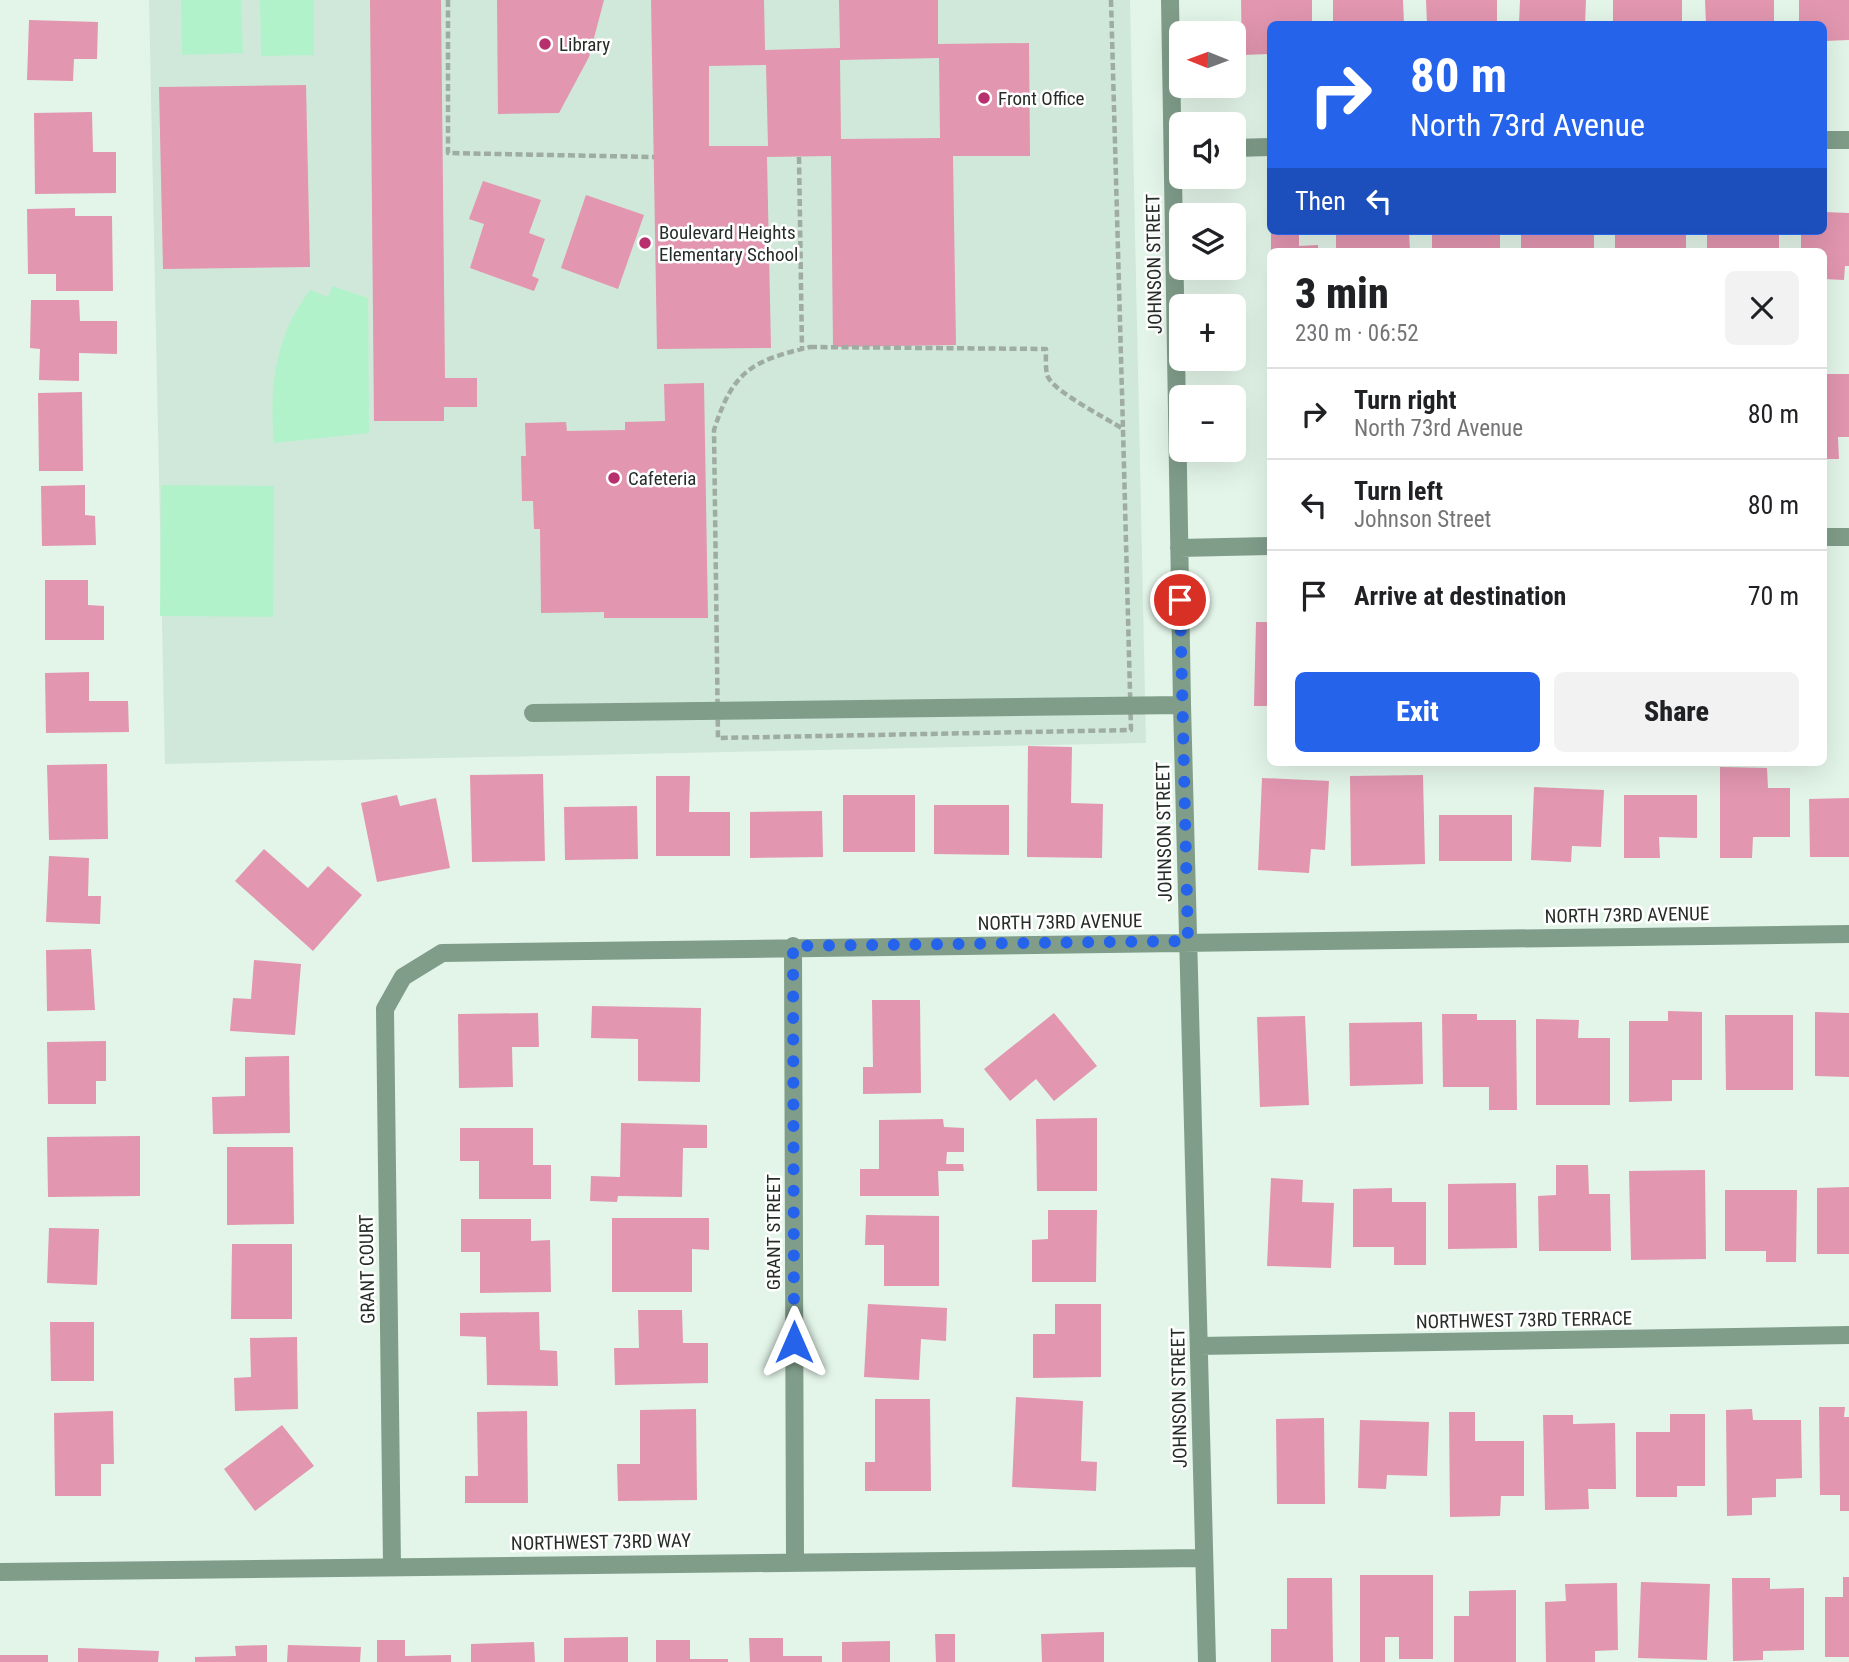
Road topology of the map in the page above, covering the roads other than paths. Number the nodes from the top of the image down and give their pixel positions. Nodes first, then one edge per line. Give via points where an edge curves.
1 (1170, 0) edge
2 (1175, 112) edge
3 (1827, 140) edge
4 (1849, 140) edge
5 (1267, 147) edge
6 (1246, 148) edge
7 (1177, 189) edge
8 (1827, 537) edge
9 (1849, 537) edge
10 (1267, 546) edge
11 (1179, 548) junction
12 (1182, 705) junction
13 (533, 713) dead end
14 (1849, 934) edge
15 (1188, 941) junction
16 (793, 946) junction
17 (403, 977) joint
18 (1849, 1335) edge
19 (1199, 1346) junction
20 (1202, 1558) junction
21 (795, 1560) junction
22 (392, 1566) junction
23 (0, 1572) edge
24 (1207, 1662) edge

1 - 2 street, JOHNSON STREET
3 - 4 street
5 - 6 street
7 - 11 street, JOHNSON STREET
8 - 9 street
10 - 11 street
11 - 12 street, JOHNSON STREET
12 - 13 street
12 - 15 street, JOHNSON STREET
14 - 15 street, NORTH 73RD AVENUE
15 - 16 street, NORTH 73RD AVENUE
15 - 19 street, JOHNSON STREET
16 - 17 street, NORTH 73RD AVENUE via 442,953
16 - 21 street, GRANT STREET
17 - 22 street, GRANT COURT via 385,1009
18 - 19 street, NORTHWEST 73RD TERRACE
19 - 20 street, JOHNSON STREET
20 - 21 street, NORTHWEST 73RD WAY
20 - 24 street, JOHNSON STREET
21 - 22 street, NORTHWEST 73RD WAY
22 - 23 street, NORTHWEST 73RD WAY

